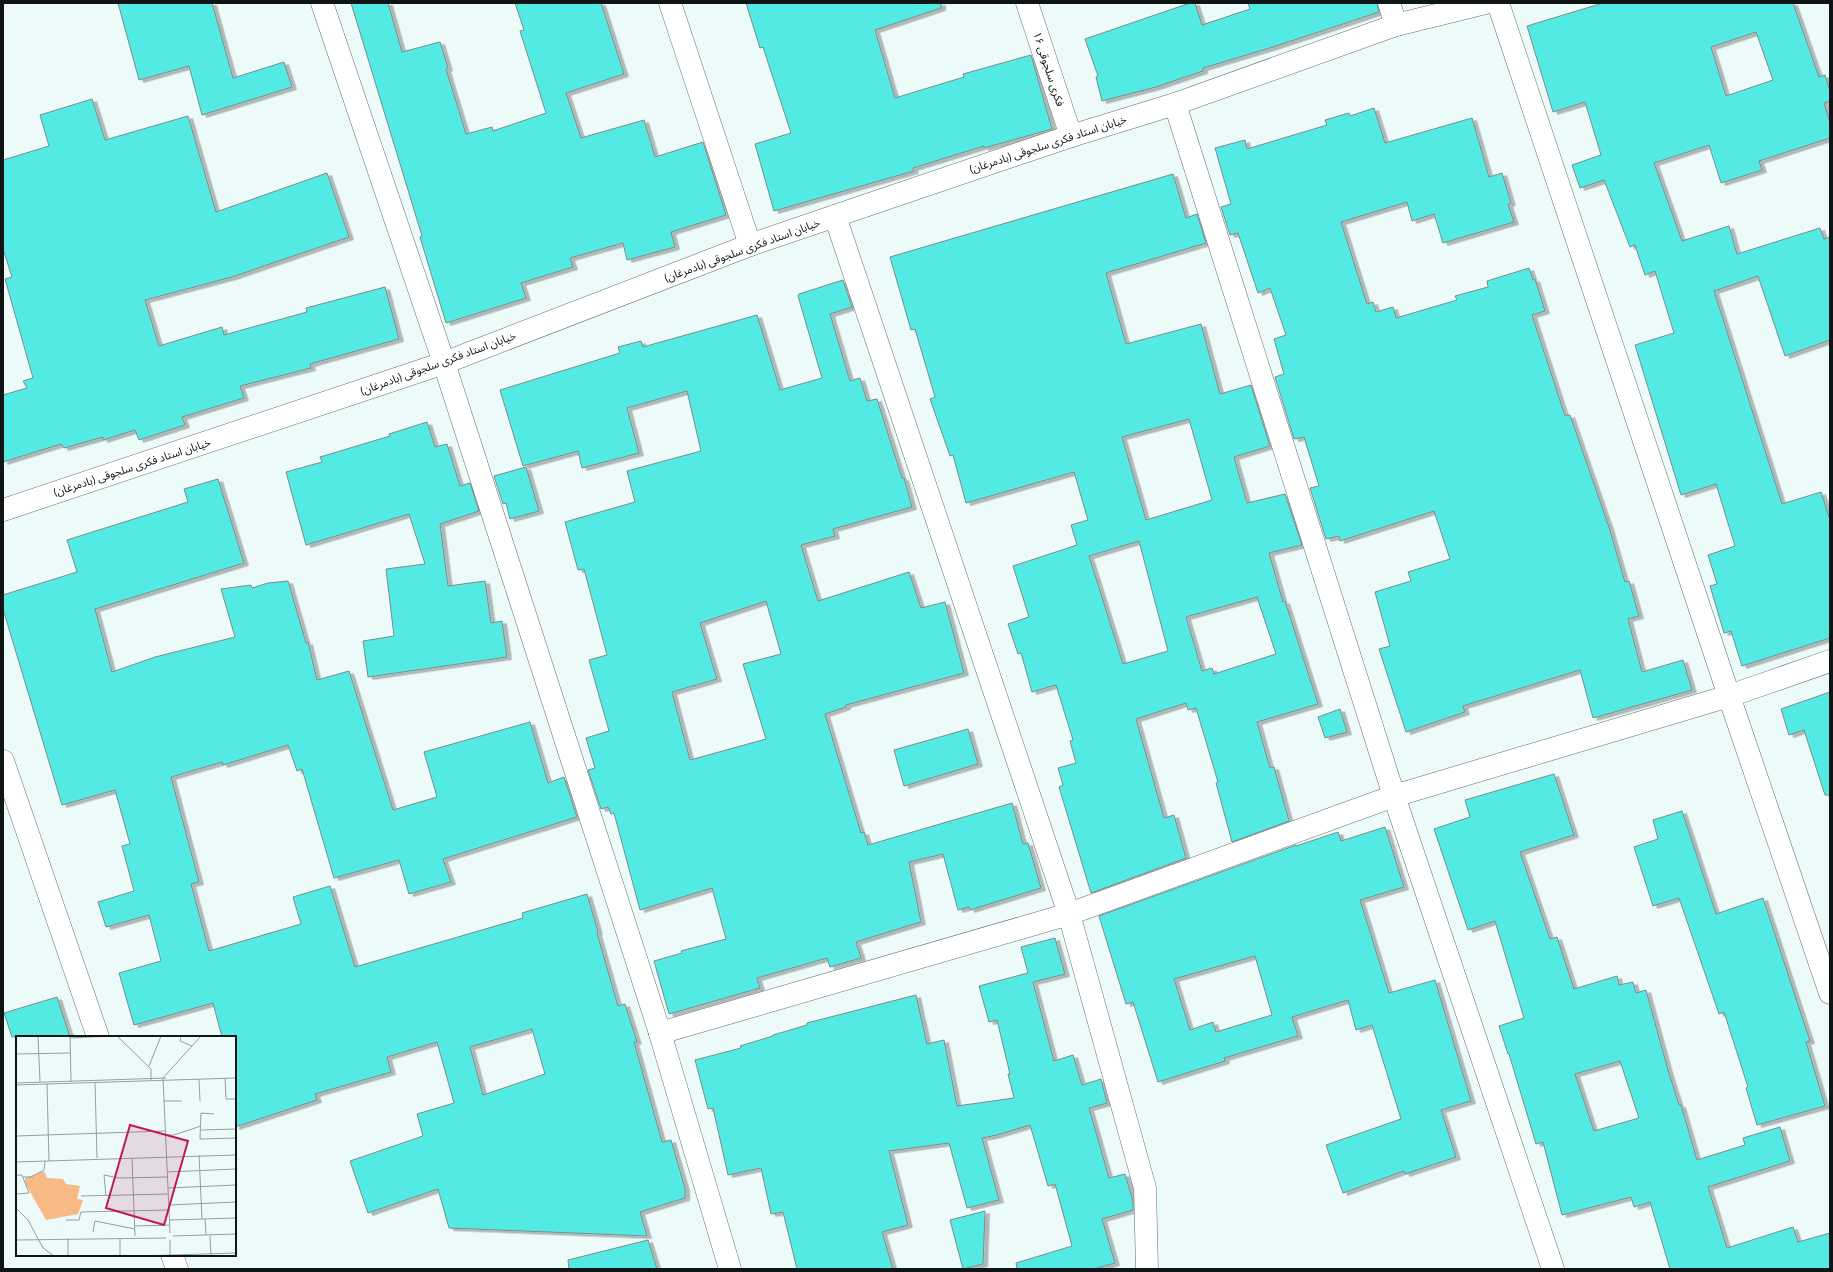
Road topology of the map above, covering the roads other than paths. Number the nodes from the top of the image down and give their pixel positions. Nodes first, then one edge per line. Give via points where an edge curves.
1 (322, 3) edge
2 (670, 3) edge
3 (1027, 3) edge
4 (1389, 3) edge
5 (1485, 3) edge
6 (1498, 3) edge
7 (1396, 25) junction
8 (1175, 104) junction
9 (1071, 136) junction
10 (835, 216) junction
11 (750, 245) junction
12 (444, 363) junction
13 (3, 508) edge
14 (1830, 661) edge
15 (1729, 696) junction
16 (3, 761) edge
17 (1394, 796) junction
18 (1069, 914) junction
19 (1830, 993) edge
20 (660, 1033) junction
21 (98, 1036) edge
22 (172, 1256) edge
23 (177, 1269) edge
24 (730, 1269) edge
25 (1147, 1269) edge
26 (1553, 1269) edge

1 - 12 street
2 - 11 street
3 - 9 street, فکری سلجوقی ۱۶
4 - 7 street
5 - 7 street, خیابان استاد فکری سلجوقی (بادمرغان)
6 - 15 street
7 - 8 street, خیابان استاد فکری سلجوقی (بادمرغان)
8 - 9 street, خیابان استاد فکری سلجوقی (بادمرغان)
8 - 17 street
9 - 10 street, خیابان استاد فکری سلجوقی (بادمرغان)
10 - 11 street, خیابان استاد فکری سلجوقی (بادمرغان)
10 - 18 street
11 - 12 street, خیابان استاد فکری سلجوقی (بادمرغان)
12 - 13 street, خیابان استاد فکری سلجوقی (بادمرغان)
12 - 20 street
14 - 15 street
15 - 17 street
15 - 19 street
16 - 21 street
17 - 18 street
17 - 26 street
18 - 20 street
18 - 25 street via 1145,1188
20 - 24 street
22 - 23 street

